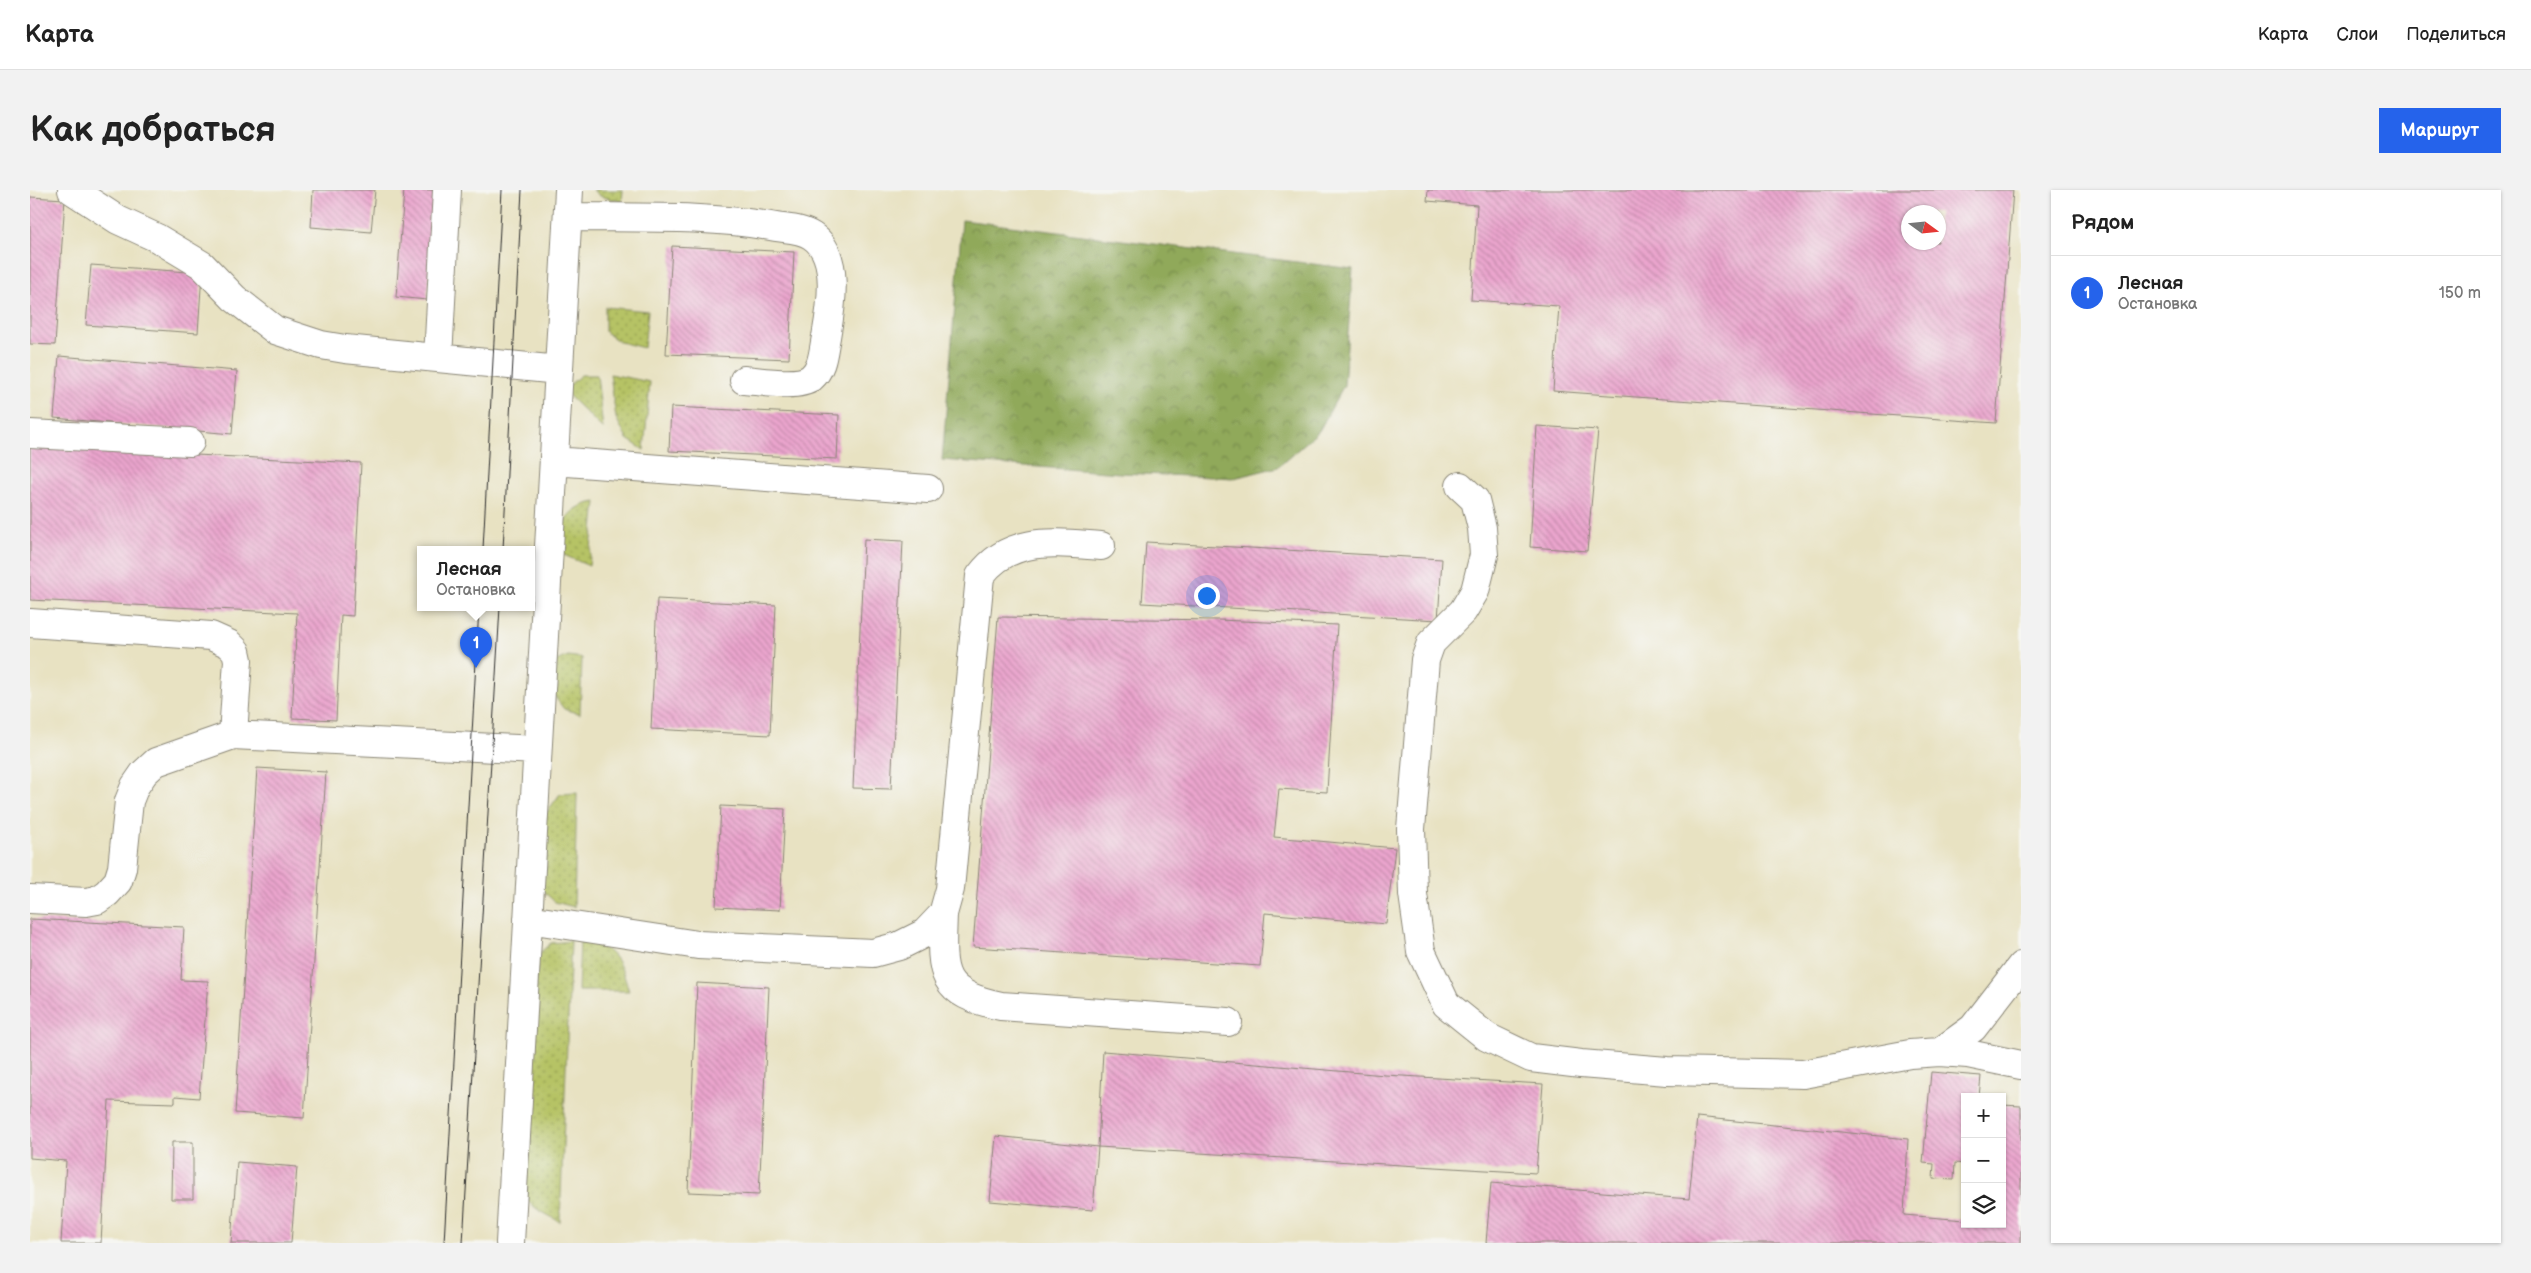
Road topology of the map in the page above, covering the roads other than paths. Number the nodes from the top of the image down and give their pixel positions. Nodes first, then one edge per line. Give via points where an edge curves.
1 (72, 190) edge
2 (447, 190) edge
3 (569, 190) edge
4 (568, 217) junction
5 (438, 358) junction
6 (559, 370) junction
7 (744, 380) dead end
8 (30, 434) edge
9 (190, 442) dead end
10 (554, 461) junction
11 (1460, 486) dead end
12 (928, 489) dead end
13 (1101, 546) dead end
14 (30, 623) edge
15 (233, 735) junction
16 (537, 750) junction
17 (30, 899) edge
18 (943, 914) junction
19 (528, 920) junction
20 (2021, 966) edge
21 (1228, 1022) dead end
22 (1940, 1052) junction
23 (2021, 1065) edge
24 (510, 1243) edge

1 - 5 street via 118,220 158,238 202,265 234,298 275,330 321,345
2 - 5 street
3 - 4 street
4 - 6 street
4 - 7 street via 758,224 804,231 814,237 824,250 832,299 820,368 810,379 798,383
5 - 6 street
6 - 10 street
8 - 9 street
10 - 12 street
10 - 16 street
11 - 22 street via 1475,500 1484,555 1475,591 1463,611 1431,643 1425,660 1411,829 1421,951 1446,1004 1487,1037 1531,1058 1581,1064 1667,1071 1803,1074 1892,1056
13 - 18 street via 1043,542 1025,545 990,563 980,576 950,889
14 - 15 street via 220,639 236,651 238,660
15 - 16 street
15 - 17 street via 156,762 144,773 129,801 120,875 108,893 86,902
16 - 19 street
18 - 19 street via 925,933 899,946 873,953 698,945
18 - 21 street via 944,973 966,997 1001,1006
19 - 24 street
20 - 22 street via 1973,1028
22 - 23 street

